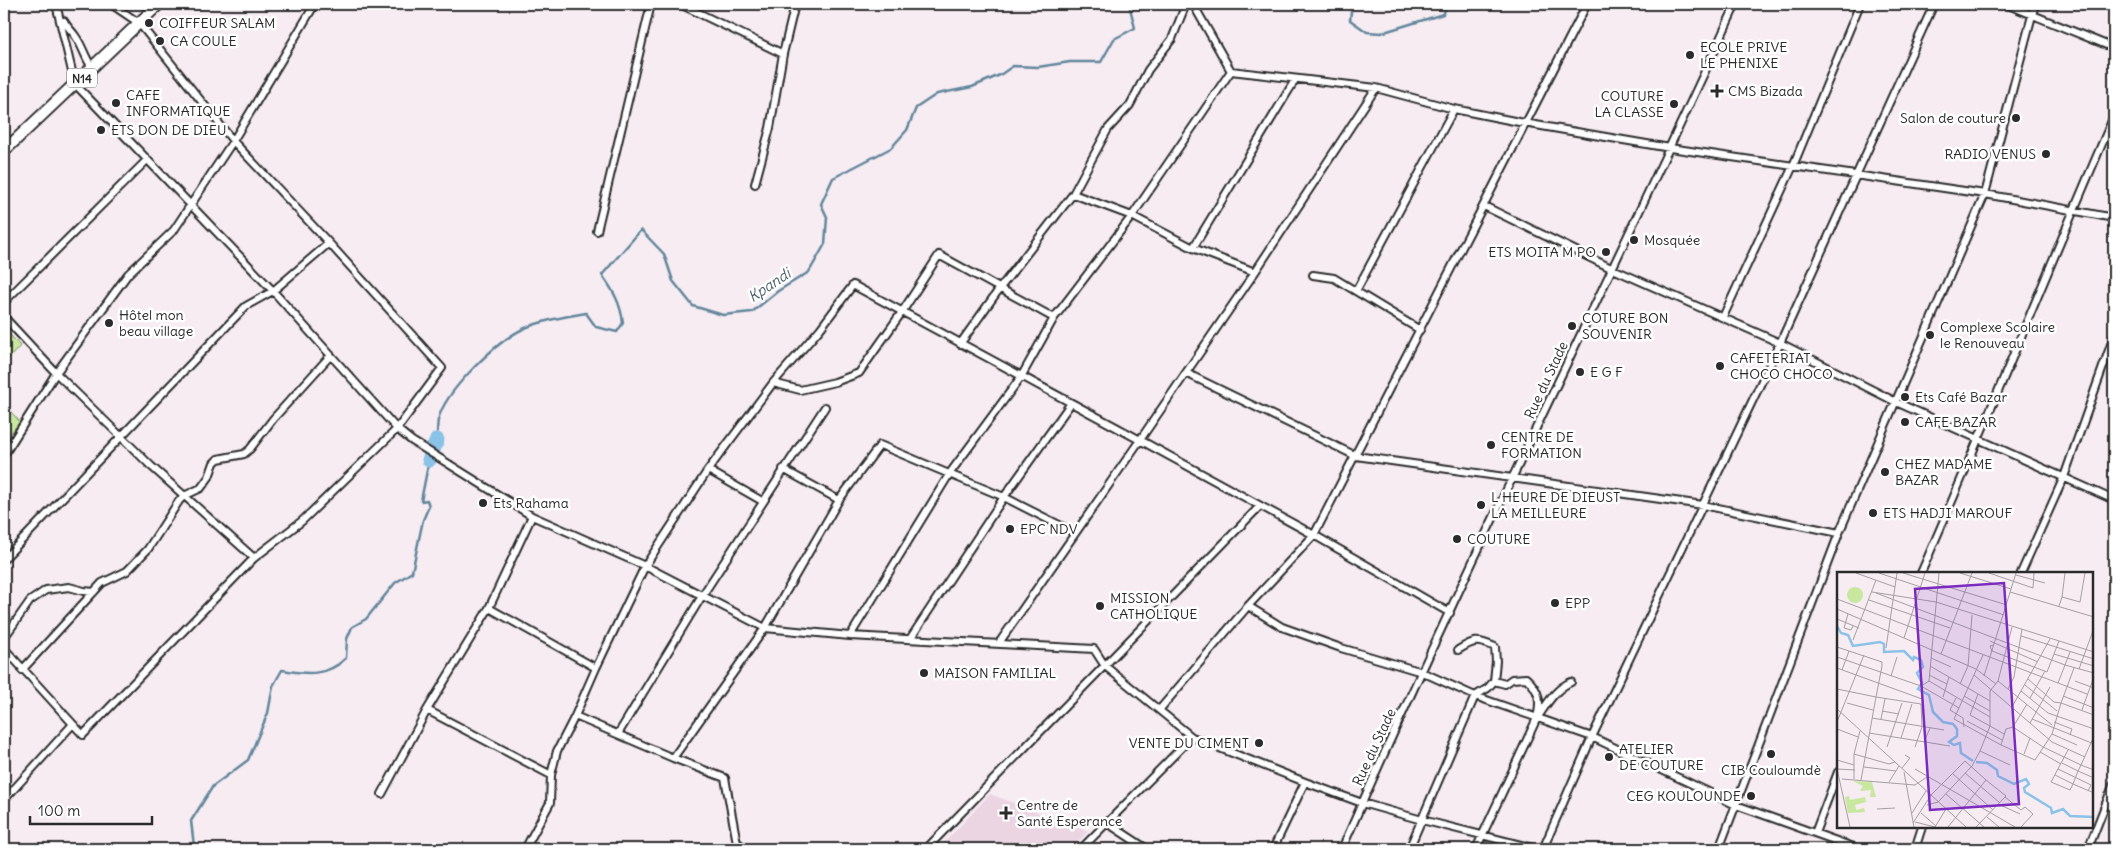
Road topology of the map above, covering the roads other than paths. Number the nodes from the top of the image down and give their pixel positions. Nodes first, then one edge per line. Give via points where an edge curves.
1 (56, 4) edge
2 (111, 4) edge
3 (159, 4) edge
4 (316, 4) edge
5 (651, 4) edge
6 (680, 4) edge
7 (795, 4) edge
8 (1186, 4) edge
9 (1194, 4) edge
10 (1587, 4) edge
11 (1736, 4) edge
12 (1860, 4) edge
13 (1934, 4) edge
14 (2006, 4) edge
15 (2035, 4) edge
16 (2032, 14) junction
17 (139, 22) junction
18 (2114, 48) edge
19 (783, 54) junction
20 (92, 67) junction
21 (1231, 71) junction
22 (1295, 80) junction
23 (75, 84) junction
24 (1376, 88) junction
25 (1454, 109) junction
26 (2114, 116) edge
27 (1524, 123) junction
28 (233, 141) junction
29 (1670, 148) junction
30 (4, 151) edge
31 (147, 160) junction
32 (1793, 166) junction
33 (1856, 176) junction
34 (755, 184) dead end
35 (1073, 194) junction
36 (1985, 194) junction
37 (190, 205) junction
38 (1484, 206) junction
39 (2073, 210) junction
40 (1132, 216) junction
41 (2114, 218) edge
42 (597, 231) dead end
43 (329, 243) junction
44 (1192, 248) junction
45 (1613, 268) junction
46 (1255, 272) junction
47 (1313, 275) dead end
48 (1000, 288) junction
49 (273, 291) junction
50 (1356, 291) junction
51 (4, 302) edge
52 (902, 312) junction
53 (4, 318) edge
54 (1054, 318) junction
55 (1722, 318) junction
56 (1420, 330) junction
57 (2114, 336) edge
58 (1780, 343) junction
59 (960, 344) junction
60 (330, 356) junction
61 (56, 373) junction
62 (1186, 373) junction
63 (1021, 377) junction
64 (773, 383) junction
65 (1896, 402) junction
66 (1071, 404) junction
67 (825, 407) dead end
68 (397, 429) junction
69 (122, 436) junction
70 (1980, 439) junction
71 (1140, 440) junction
72 (4, 455) edge
73 (1356, 456) junction
74 (783, 469) junction
75 (708, 470) junction
76 (950, 473) junction
77 (2064, 476) junction
78 (1513, 478) junction
79 (184, 496) junction
80 (1004, 497) junction
81 (839, 500) junction
82 (2114, 500) edge
83 (762, 501) junction
84 (1703, 505) junction
85 (1260, 507) junction
86 (532, 516) junction
87 (1075, 533) junction
88 (1840, 533) junction
89 (1314, 535) junction
90 (254, 558) junction
91 (4, 559) edge
92 (645, 566) junction
93 (1921, 572) edge
94 (2021, 572) edge
95 (94, 592) junction
96 (702, 596) junction
97 (1248, 606) junction
98 (489, 608) junction
99 (1450, 613) junction
100 (766, 628) junction
101 (850, 636) junction
102 (4, 638) edge
103 (910, 639) junction
104 (998, 643) junction
105 (4, 648) edge
106 (1458, 650) dead end
107 (10, 655) junction
108 (4, 662) edge
109 (1105, 666) junction
110 (596, 668) junction
111 (22, 670) junction
112 (1422, 672) junction
113 (1494, 681) junction
114 (1571, 682) dead end
115 (1475, 696) junction
116 (1160, 709) junction
117 (427, 710) junction
118 (575, 716) junction
119 (1537, 718) junction
120 (73, 724) junction
121 (618, 734) junction
122 (1192, 737) junction
123 (1592, 737) junction
124 (673, 758) junction
125 (551, 775) junction
126 (1837, 775) edge
127 (1305, 782) junction
128 (2114, 784) edge
129 (382, 794) dead end
130 (4, 800) edge
131 (1362, 803) junction
132 (1736, 805) junction
133 (1422, 820) junction
134 (1106, 822) junction
135 (1922, 828) edge
136 (1815, 833) junction
137 (1483, 836) junction
138 (737, 843) junction
139 (930, 848) edge
140 (525, 849) edge
141 (732, 849) edge
142 (748, 849) edge
143 (1081, 849) edge
144 (1147, 849) edge
145 (1273, 849) edge
146 (1342, 849) edge
147 (1409, 849) edge
148 (1476, 849) edge
149 (1538, 849) edge
150 (1543, 849) edge
151 (1720, 849) edge
152 (1859, 849) edge
153 (1916, 849) edge
154 (2088, 849) edge

1 - 20 street
1 - 23 street
2 - 17 street
3 - 17 main road, N14
4 - 28 street
5 - 42 street
6 - 19 street
7 - 19 street
8 - 35 street via 1172,39 1148,70 1130,105 1108,129
9 - 21 street
10 - 27 street
11 - 29 street, Rue du Stade
12 - 32 street
13 - 33 street
14 - 16 street
15 - 16 street
16 - 18 street
16 - 36 street
17 - 20 main road, N14
17 - 28 street
19 - 34 street via 770,128
20 - 23 main road, N14
21 - 22 street
21 - 40 street
22 - 24 street
22 - 44 street
23 - 30 main road, N14
23 - 31 street
24 - 25 street
24 - 46 street
25 - 27 street
25 - 50 street
26 - 39 street
27 - 29 street
27 - 38 street
28 - 37 street
28 - 43 street
29 - 32 street
29 - 45 street, Rue du Stade
31 - 37 street
31 - 51 street
32 - 33 street
32 - 55 street
33 - 36 street
33 - 58 street
35 - 40 street
35 - 48 street
36 - 39 street
36 - 65 street
37 - 49 street
37 - 61 street via 174,230 128,274
38 - 45 street
38 - 56 street
39 - 41 street
39 - 70 street
40 - 44 street
40 - 54 street
43 - 49 street
43 - 68 street via 442,368
44 - 46 street
45 - 55 street
45 - 78 street, Rue du Stade
46 - 62 street
47 - 50 street via 1328,276
48 - 52 street via 939,255
48 - 54 street
48 - 59 street
49 - 60 street
49 - 69 street via 246,306
50 - 56 street
52 - 59 street
52 - 64 street via 859,373 800,390
52 - 64 street via 853,285
53 - 61 street
54 - 63 street
55 - 58 street
56 - 73 street
57 - 77 street
58 - 65 street
58 - 84 street
59 - 63 street
60 - 68 street
60 - 79 street via 250,449 244,454 218,459 201,488
61 - 69 street
61 - 72 street
62 - 71 street
62 - 73 street
63 - 66 street
63 - 76 street
64 - 75 street
65 - 70 street
65 - 88 street
66 - 71 street
66 - 80 street
67 - 74 street
68 - 86 street
68 - 90 street via 302,521
69 - 79 street
69 - 91 street
70 - 77 street
70 - 93 street
71 - 85 street
71 - 87 street
73 - 78 street
73 - 89 street
74 - 81 street
74 - 83 street
75 - 83 street
75 - 92 street
76 - 80 street
76 - 81 street via 880,445
76 - 101 street
77 - 82 street
77 - 94 street
78 - 84 street
78 - 99 street, Rue du Stade
79 - 90 street
79 - 95 street via 148,549 126,571 102,583
80 - 87 street
80 - 103 street
81 - 100 street
83 - 96 street
84 - 88 street
84 - 123 street
85 - 89 street
85 - 109 street
86 - 92 street
86 - 98 street
87 - 104 street
88 - 132 street
89 - 97 street
89 - 99 street
90 - 120 street via 83,735
92 - 96 street
92 - 110 street
95 - 102 street via 69,587 46,590 30,601
95 - 111 street
96 - 100 street
96 - 121 street
97 - 112 street via 1282,627
97 - 116 street
98 - 110 street
98 - 117 street
99 - 112 street, Rue du Stade
100 - 101 street
100 - 124 street
101 - 103 street
103 - 104 street
104 - 109 street via 1094,649
105 - 107 street
106 - 113 street via 1473,641 1495,646
107 - 108 street
107 - 111 street
109 - 116 street
109 - 139 street
110 - 118 street
111 - 120 street
112 - 115 street
112 - 131 street, Rue du Stade
113 - 115 street
113 - 119 street via 1505,684 1512,679 1526,678 1541,702
114 - 119 street via 1550,698
115 - 119 street
115 - 133 street
116 - 122 street
117 - 125 street
117 - 129 street
118 - 121 street
118 - 125 street via 556,751
119 - 123 street
119 - 137 street
120 - 130 street
121 - 124 street
122 - 127 street
122 - 134 street
123 - 132 street
123 - 150 street
124 - 138 street via 725,778
125 - 140 street via 550,803
126 - 136 street
127 - 131 street
127 - 145 street
128 - 154 street
131 - 133 street
131 - 146 street, Rue du Stade
132 - 136 street
132 - 151 street
133 - 137 street
133 - 147 street
134 - 143 street
134 - 144 street
135 - 153 street
136 - 152 street
137 - 148 street
137 - 149 street
138 - 141 street
138 - 142 street

